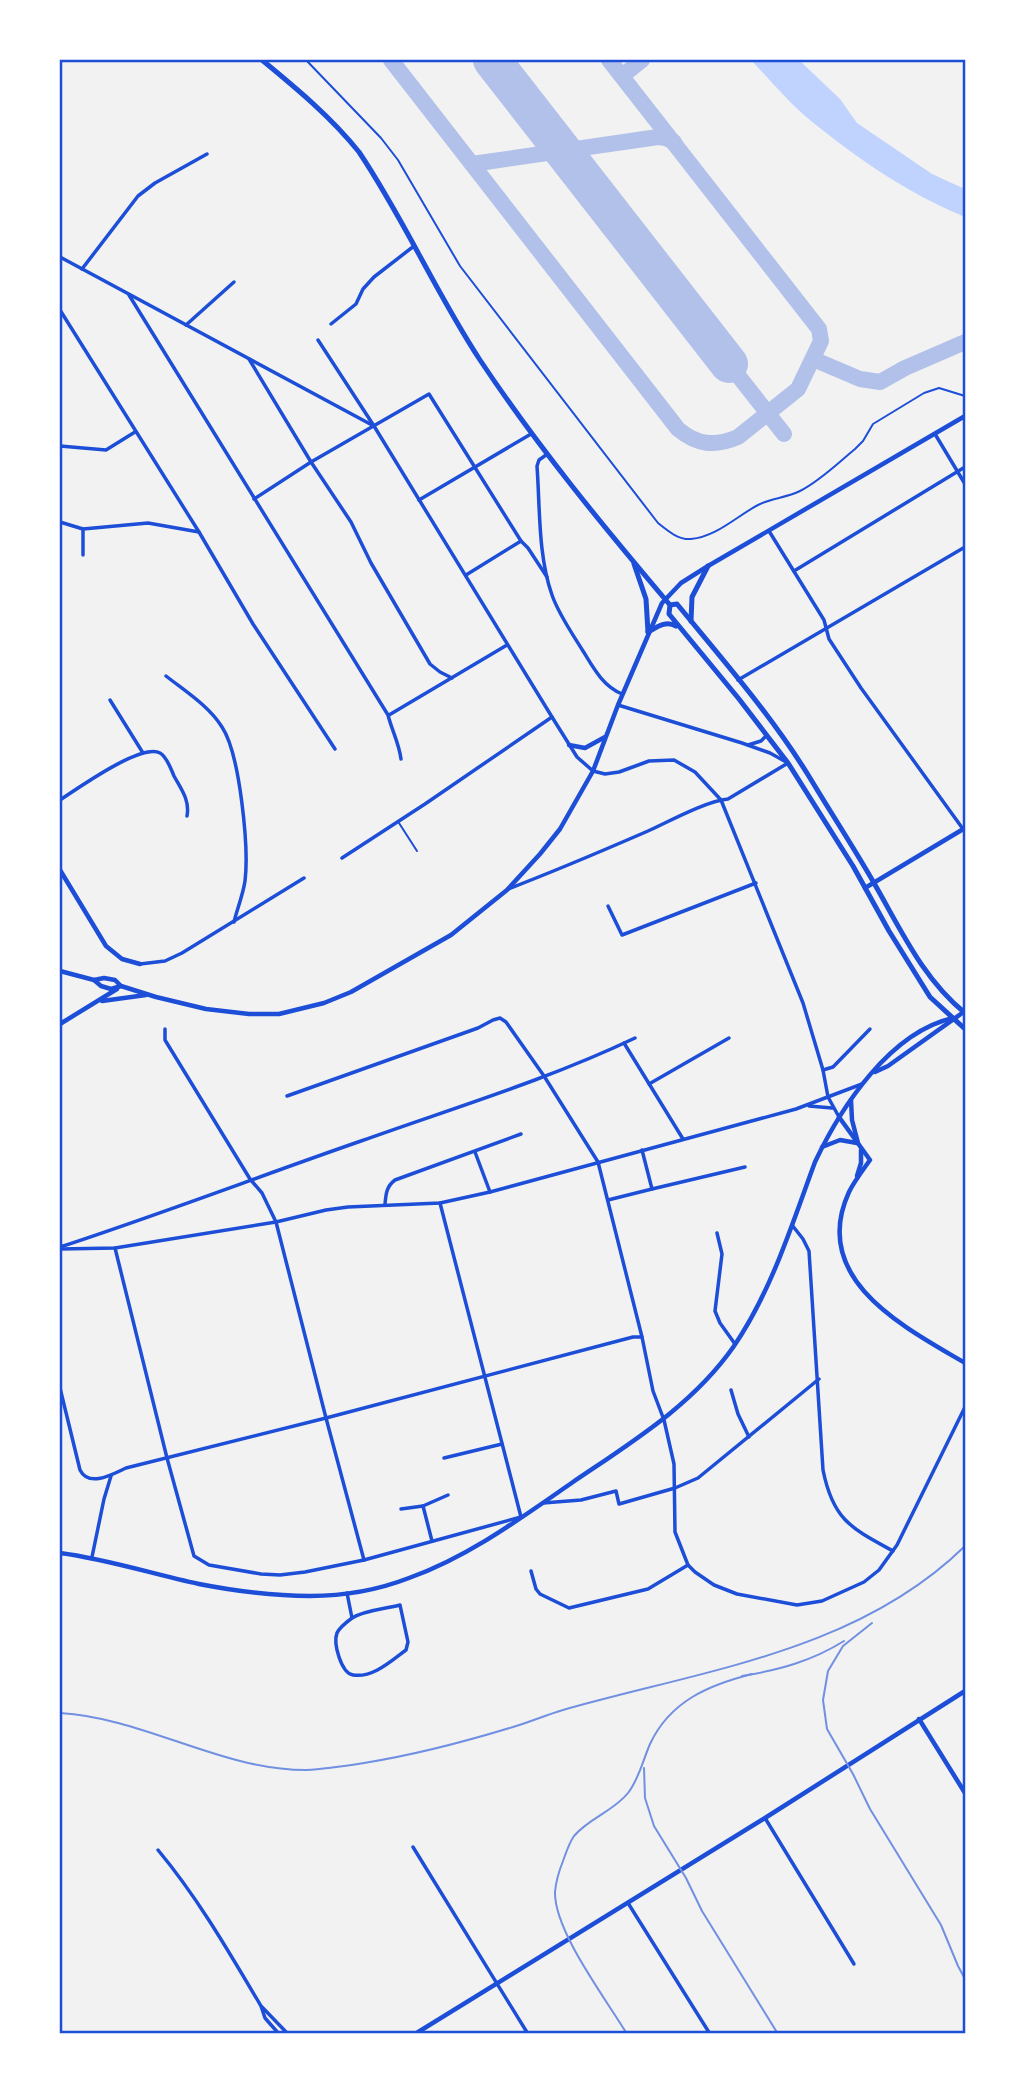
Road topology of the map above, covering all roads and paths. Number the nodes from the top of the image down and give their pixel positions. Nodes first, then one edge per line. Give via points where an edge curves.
1 (262, 60) edge
2 (306, 60) edge
3 (207, 154) dead end
4 (414, 246) junction
5 (60, 257) edge
6 (82, 269) junction
7 (234, 282) dead end
8 (129, 295) junction
9 (60, 310) edge
10 (331, 324) dead end
11 (186, 325) junction
12 (318, 340) dead end
13 (249, 359) junction
14 (965, 396) edge
15 (965, 416) edge
16 (374, 426) junction
17 (135, 432) junction
18 (531, 434) junction
19 (935, 434) junction
20 (60, 446) edge
21 (546, 455) junction
22 (311, 462) junction
23 (476, 467) junction
24 (965, 467) edge
25 (958, 473) junction
26 (965, 484) edge
27 (254, 499) junction
28 (419, 500) junction
29 (60, 522) edge
30 (83, 529) junction
31 (769, 531) junction
32 (199, 532) junction
33 (520, 541) junction
34 (965, 547) edge
35 (83, 555) dead end
36 (633, 561) junction
37 (708, 566) junction
38 (794, 571) junction
39 (466, 575) junction
40 (547, 577) junction
41 (665, 599) junction
42 (670, 605) junction
43 (691, 621) junction
44 (681, 629) junction
45 (825, 630) junction
46 (649, 632) junction
47 (508, 645) junction
48 (166, 676) dead end
49 (452, 678) junction
50 (738, 680) junction
51 (622, 694) junction
52 (110, 700) dead end
53 (618, 705) junction
54 (388, 715) junction
55 (552, 718) junction
56 (767, 735) junction
57 (606, 737) junction
58 (569, 745) junction
59 (748, 745) junction
60 (335, 749) dead end
61 (143, 753) junction
62 (401, 759) dead end
63 (788, 762) junction
64 (593, 771) junction
65 (60, 800) edge
66 (721, 800) junction
67 (187, 816) dead end
68 (398, 822) junction
69 (964, 829) edge
70 (417, 851) dead end
71 (342, 858) dead end
72 (60, 870) edge
73 (304, 878) dead end
74 (756, 883) junction
75 (874, 883) junction
76 (865, 888) junction
77 (507, 890) junction
78 (608, 906) dead end
79 (234, 922) junction
80 (140, 964) joint
81 (60, 971) edge
82 (94, 980) junction
83 (121, 986) junction
84 (146, 994) junction
85 (98, 1001) junction
86 (965, 1012) edge
87 (953, 1018) junction
88 (60, 1024) edge
89 (165, 1029) dead end
90 (965, 1029) edge
91 (870, 1030) dead end
92 (635, 1038) dead end
93 (729, 1038) dead end
94 (624, 1042) junction
95 (823, 1070) junction
96 (872, 1074) junction
97 (544, 1076) junction
98 (649, 1084) junction
99 (862, 1084) junction
100 (287, 1096) dead end
101 (828, 1097) junction
102 (851, 1099) junction
103 (807, 1106) junction
104 (832, 1108) junction
105 (839, 1118) junction
106 (521, 1134) dead end
107 (683, 1139) junction
108 (858, 1143) junction
109 (821, 1147) junction
110 (642, 1150) junction
111 (475, 1152) junction
112 (598, 1162) junction
113 (745, 1167) dead end
114 (250, 1179) junction
115 (855, 1181) junction
116 (652, 1189) junction
117 (490, 1192) junction
118 (608, 1200) junction
119 (440, 1203) junction
120 (385, 1204) junction
121 (276, 1222) junction
122 (792, 1225) junction
123 (717, 1233) dead end
124 (60, 1248) edge
125 (115, 1248) junction
126 (642, 1337) junction
127 (735, 1344) junction
128 (965, 1363) edge
129 (485, 1376) junction
130 (819, 1379) junction
131 (60, 1388) edge
132 (731, 1390) dead end
133 (965, 1407) edge
134 (326, 1418) junction
135 (664, 1420) junction
136 (749, 1437) junction
137 (502, 1444) junction
138 (167, 1458) junction
139 (444, 1458) dead end
140 (111, 1476) junction
141 (675, 1488) junction
142 (448, 1495) dead end
143 (542, 1503) junction
144 (423, 1506) junction
145 (401, 1509) dead end
146 (521, 1517) junction
147 (432, 1541) junction
148 (893, 1551) junction
149 (60, 1553) edge
150 (92, 1557) junction
151 (365, 1560) junction
152 (688, 1565) junction
153 (531, 1571) dead end
154 (346, 1593) junction
155 (352, 1618) junction
156 (965, 1691) edge
157 (919, 1719) junction
158 (965, 1793) edge
159 (765, 1818) junction
160 (413, 1847) dead end
161 (158, 1850) dead end
162 (628, 1902) junction
163 (854, 1964) dead end
164 (497, 1984) junction
165 (261, 2006) junction
166 (279, 2034) edge
167 (288, 2034) edge
168 (415, 2034) edge
169 (528, 2034) edge
170 (710, 2034) edge

1 - 4 main road via 352,144
2 - 14 lane via 398,160 467,275 668,532 681,538 705,535 760,504 803,490 855,449 873,424 924,393 939,388
3 - 6 street via 138,196
4 - 10 street via 374,277 356,304
4 - 18 main road via 478,358
5 - 6 street
6 - 8 street
7 - 11 street
8 - 11 street
8 - 27 street
9 - 17 street
11 - 13 street
12 - 16 street
13 - 16 street
13 - 22 street
15 - 19 main road
16 - 22 street
16 - 23 street via 429,394
16 - 28 street
17 - 20 street via 106,450
17 - 32 street
18 - 21 main road
18 - 23 street
19 - 25 street
19 - 31 main road
21 - 36 main road
21 - 40 street via 537,466
22 - 27 street
22 - 49 street via 351,522 430,664
23 - 28 street
23 - 33 street
24 - 25 street
25 - 26 street
25 - 38 street
27 - 54 street
28 - 39 street
29 - 30 street
30 - 32 street via 148,523
30 - 35 street
31 - 37 main road
31 - 38 street
32 - 60 street
33 - 39 street
33 - 40 street
34 - 45 street
36 - 41 main road
36 - 46 main road via 646,598
37 - 41 main road
37 - 43 main road via 692,597
38 - 45 street via 824,620
39 - 47 street
40 - 51 street via 559,612 600,677
41 - 42 main road
41 - 46 main road
42 - 43 main road via 677,604
42 - 44 main road via 669,614
43 - 50 main road
44 - 46 main road via 668,623
44 - 56 main road
45 - 50 street
45 - 69 street via 861,688
46 - 51 main road
47 - 49 street
47 - 55 street
48 - 79 street via 215,718 230,744 247,862
49 - 54 street
50 - 75 main road via 808,775
51 - 53 main road
52 - 61 street
53 - 57 main road
53 - 59 street
54 - 62 street
55 - 58 street
55 - 68 street
56 - 59 street
56 - 63 main road
57 - 58 main road via 585,748
57 - 64 main road
58 - 64 street
59 - 63 street
61 - 65 street
61 - 67 street via 158,752 164,757 187,799
63 - 66 street via 746,790
63 - 76 main road
64 - 66 street via 605,774 649,761 674,760 695,772
64 - 77 main road via 560,829
66 - 74 street
66 - 77 street
68 - 70 lane
68 - 71 street
69 - 75 main road
72 - 80 main road via 106,946 122,959
73 - 79 street
74 - 78 street via 622,935
74 - 95 street via 803,1003
75 - 76 main road
75 - 86 main road via 929,977
76 - 87 main road via 930,997
77 - 84 main road via 451,935 324,1003 279,1014 249,1014
79 - 80 street via 165,961
81 - 82 main road
82 - 83 main road via 111,989
82 - 83 main road via 115,980
83 - 84 main road
83 - 85 main road
84 - 85 main road
85 - 88 main road
86 - 87 main road
87 - 90 main road
87 - 96 main road
87 - 96 main road via 939,1021 911,1039
89 - 114 street via 165,1040
91 - 95 street via 833,1067
92 - 94 street
93 - 98 street
94 - 97 street
94 - 98 street
95 - 101 street
96 - 99 main road
97 - 100 street via 500,1018
97 - 112 street
97 - 114 street
98 - 107 street
99 - 101 street
99 - 102 main road
101 - 103 street
101 - 104 street
102 - 105 main road
102 - 108 main road
103 - 104 street
103 - 107 street
104 - 105 street
105 - 108 main road
105 - 109 main road
106 - 111 street
107 - 110 street
108 - 109 main road via 841,1140
108 - 115 main road via 862,1158
108 - 115 main road via 870,1160
109 - 122 main road
110 - 112 street
110 - 116 street
111 - 117 street
111 - 120 street via 396,1180 389,1185
112 - 117 street
112 - 118 street
113 - 116 street
114 - 121 street
114 - 124 street
115 - 128 main road via 844,1207 841,1234 853,1278 877,1306
116 - 118 street
117 - 119 street
118 - 126 street
119 - 120 street
119 - 129 street
120 - 121 street via 337,1208
121 - 125 street
121 - 134 street
122 - 127 main road via 765,1292
122 - 130 street via 809,1251
123 - 127 street via 722,1254 715,1311
124 - 125 street
125 - 138 street
126 - 129 street
126 - 135 street
127 - 135 main road via 702,1385
129 - 134 street
129 - 137 street
130 - 136 street
130 - 148 street via 823,1470 830,1496 856,1531
131 - 140 street via 82,1475
132 - 136 street
133 - 148 street
134 - 138 street
134 - 151 street
135 - 141 street
135 - 143 main road
136 - 141 street via 698,1478
137 - 139 street
137 - 146 street
138 - 140 street
138 - 151 street via 194,1556 209,1565 280,1575
140 - 150 street
141 - 143 street via 620,1504 616,1491
141 - 152 street via 675,1532
142 - 144 street
143 - 146 main road
144 - 145 street
144 - 147 street
146 - 147 street
146 - 154 main road via 420,1574
147 - 151 street
148 - 152 street via 864,1582 807,1605 737,1594 714,1585
149 - 150 main road
150 - 154 main road via 200,1584 310,1596
152 - 153 street via 648,1589 569,1608 540,1594
154 - 155 street
155 - 155 street via 336,1636 341,1664 351,1675 369,1674 406,1650 400,1605
156 - 157 main road
157 - 158 main road
157 - 159 main road
159 - 162 main road
159 - 163 street
160 - 164 street
161 - 165 street via 212,1924
162 - 164 main road
162 - 170 street
164 - 168 main road
164 - 169 street
165 - 166 street
165 - 167 street

